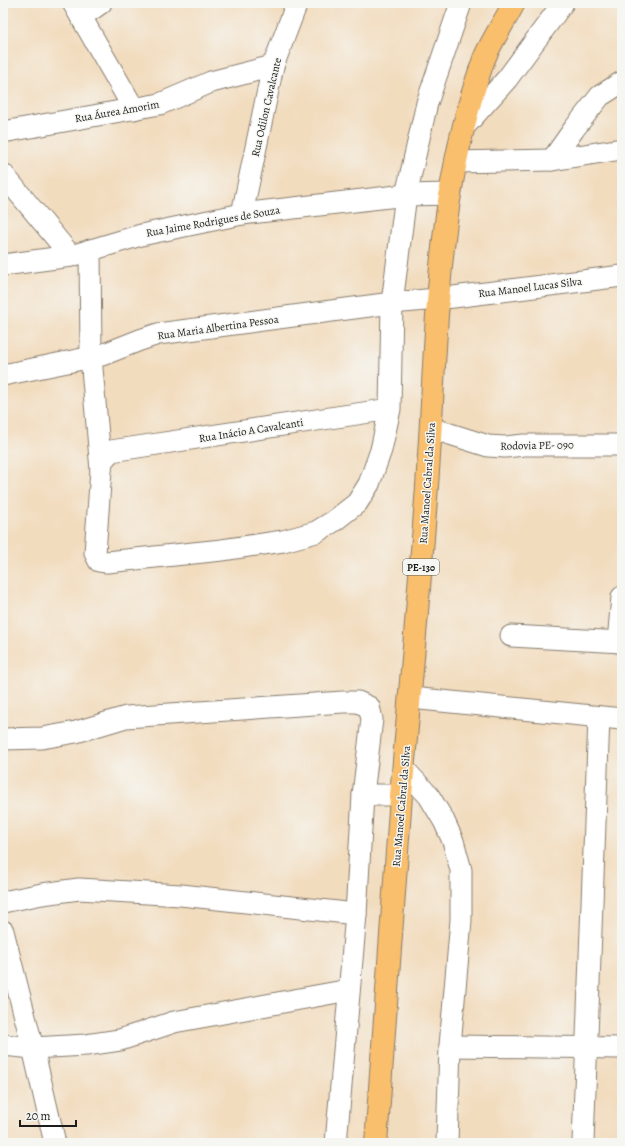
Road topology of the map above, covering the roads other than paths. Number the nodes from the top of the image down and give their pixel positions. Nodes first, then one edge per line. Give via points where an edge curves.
1 (101, 3) edge
2 (298, 3) edge
3 (461, 3) edge
4 (514, 3) edge
5 (563, 3) edge
6 (77, 10) edge
7 (273, 66) junction
8 (622, 82) edge
9 (134, 108) junction
10 (464, 127) junction
11 (3, 132) edge
12 (622, 149) edge
13 (552, 160) junction
14 (456, 162) junction
15 (3, 174) edge
16 (449, 194) junction
17 (406, 195) junction
18 (242, 214) junction
19 (80, 253) junction
20 (3, 265) edge
21 (622, 276) edge
22 (437, 299) junction
23 (392, 303) junction
24 (91, 357) junction
25 (3, 375) edge
26 (390, 409) junction
27 (431, 428) junction
28 (622, 445) edge
29 (101, 470) junction
30 (622, 597) edge
31 (510, 636) dead end
32 (620, 642) edge
33 (410, 698) junction
34 (599, 717) junction
35 (622, 719) edge
36 (3, 740) edge
37 (404, 769) junction
38 (363, 795) junction
39 (401, 795) junction
40 (3, 902) edge
41 (356, 914) junction
42 (3, 931) edge
43 (7, 966) edge
44 (349, 990) junction
45 (3, 1045) edge
46 (450, 1046) junction
47 (33, 1048) junction
48 (588, 1048) junction
49 (622, 1048) edge
50 (374, 1140) edge
51 (55, 1143) edge
52 (336, 1143) edge
53 (447, 1143) edge
54 (583, 1143) edge

1 - 6 street
2 - 7 street, Rua Odilon Cavalcante
3 - 17 street via 427,102
4 - 10 main road, Rua Manoel Cabral da Silva / PE-130 via 485,57
5 - 10 street via 507,79
6 - 9 street
7 - 9 street, Rua Áurea Amorim via 211,82 160,104
7 - 18 street, Rua Odilon Cavalcante
8 - 13 street via 600,96
9 - 11 street, Rua Áurea Amorim
10 - 14 main road, Rua Manoel Cabral da Silva / PE-130
12 - 13 street
13 - 14 street
14 - 16 main road, Rua Manoel Cabral da Silva / PE-130
15 - 19 street
16 - 17 street, Rua Jaime Rodrigues de Souza
16 - 22 main road, Rua Manoel Cabral da Silva / PE-130
17 - 18 street, Rua Jaime Rodrigues de Souza
17 - 23 street
18 - 19 street, Rua Jaime Rodrigues de Souza via 141,235
19 - 20 street, Rua Jaime Rodrigues de Souza
19 - 24 street
21 - 22 street, Rua Manoel Lucas Silva
22 - 23 street, Rua Maria Albertina Pessoa
22 - 27 main road, Rua Manoel Cabral da Silva / PE-130
23 - 24 street, Rua Maria Albertina Pessoa via 158,334
23 - 26 street
24 - 25 street, Rua Maria Albertina Pessoa
24 - 29 street
26 - 29 street, Rua Inácio A Cavalcanti via 111,451 102,461
26 - 29 street via 369,484 357,503 316,532 283,541 222,550 99,561 95,553
27 - 28 street, Rodovia PE- 090 via 488,446
27 - 33 main road, Rua Manoel Cabral da Silva / PE-130
30 - 32 street
31 - 32 street
33 - 34 street
33 - 37 main road, Rua Manoel Cabral da Silva / PE-130
34 - 35 street
34 - 48 street
36 - 38 street via 42,738 76,732 126,716 358,702 369,707 372,719
37 - 39 main road, Rua Manoel Cabral da Silva / PE-130
37 - 46 street via 428,796 444,821 461,870 461,920
38 - 39 street
38 - 41 street
39 - 50 main road, Rua Manoel Cabral da Silva / PE-130
40 - 41 street via 79,889 181,895
41 - 44 street
42 - 43 street
43 - 47 street
44 - 47 street via 174,1022 120,1040
44 - 52 street
45 - 47 street
46 - 48 street
46 - 53 street
47 - 51 street
48 - 49 street
48 - 54 street

